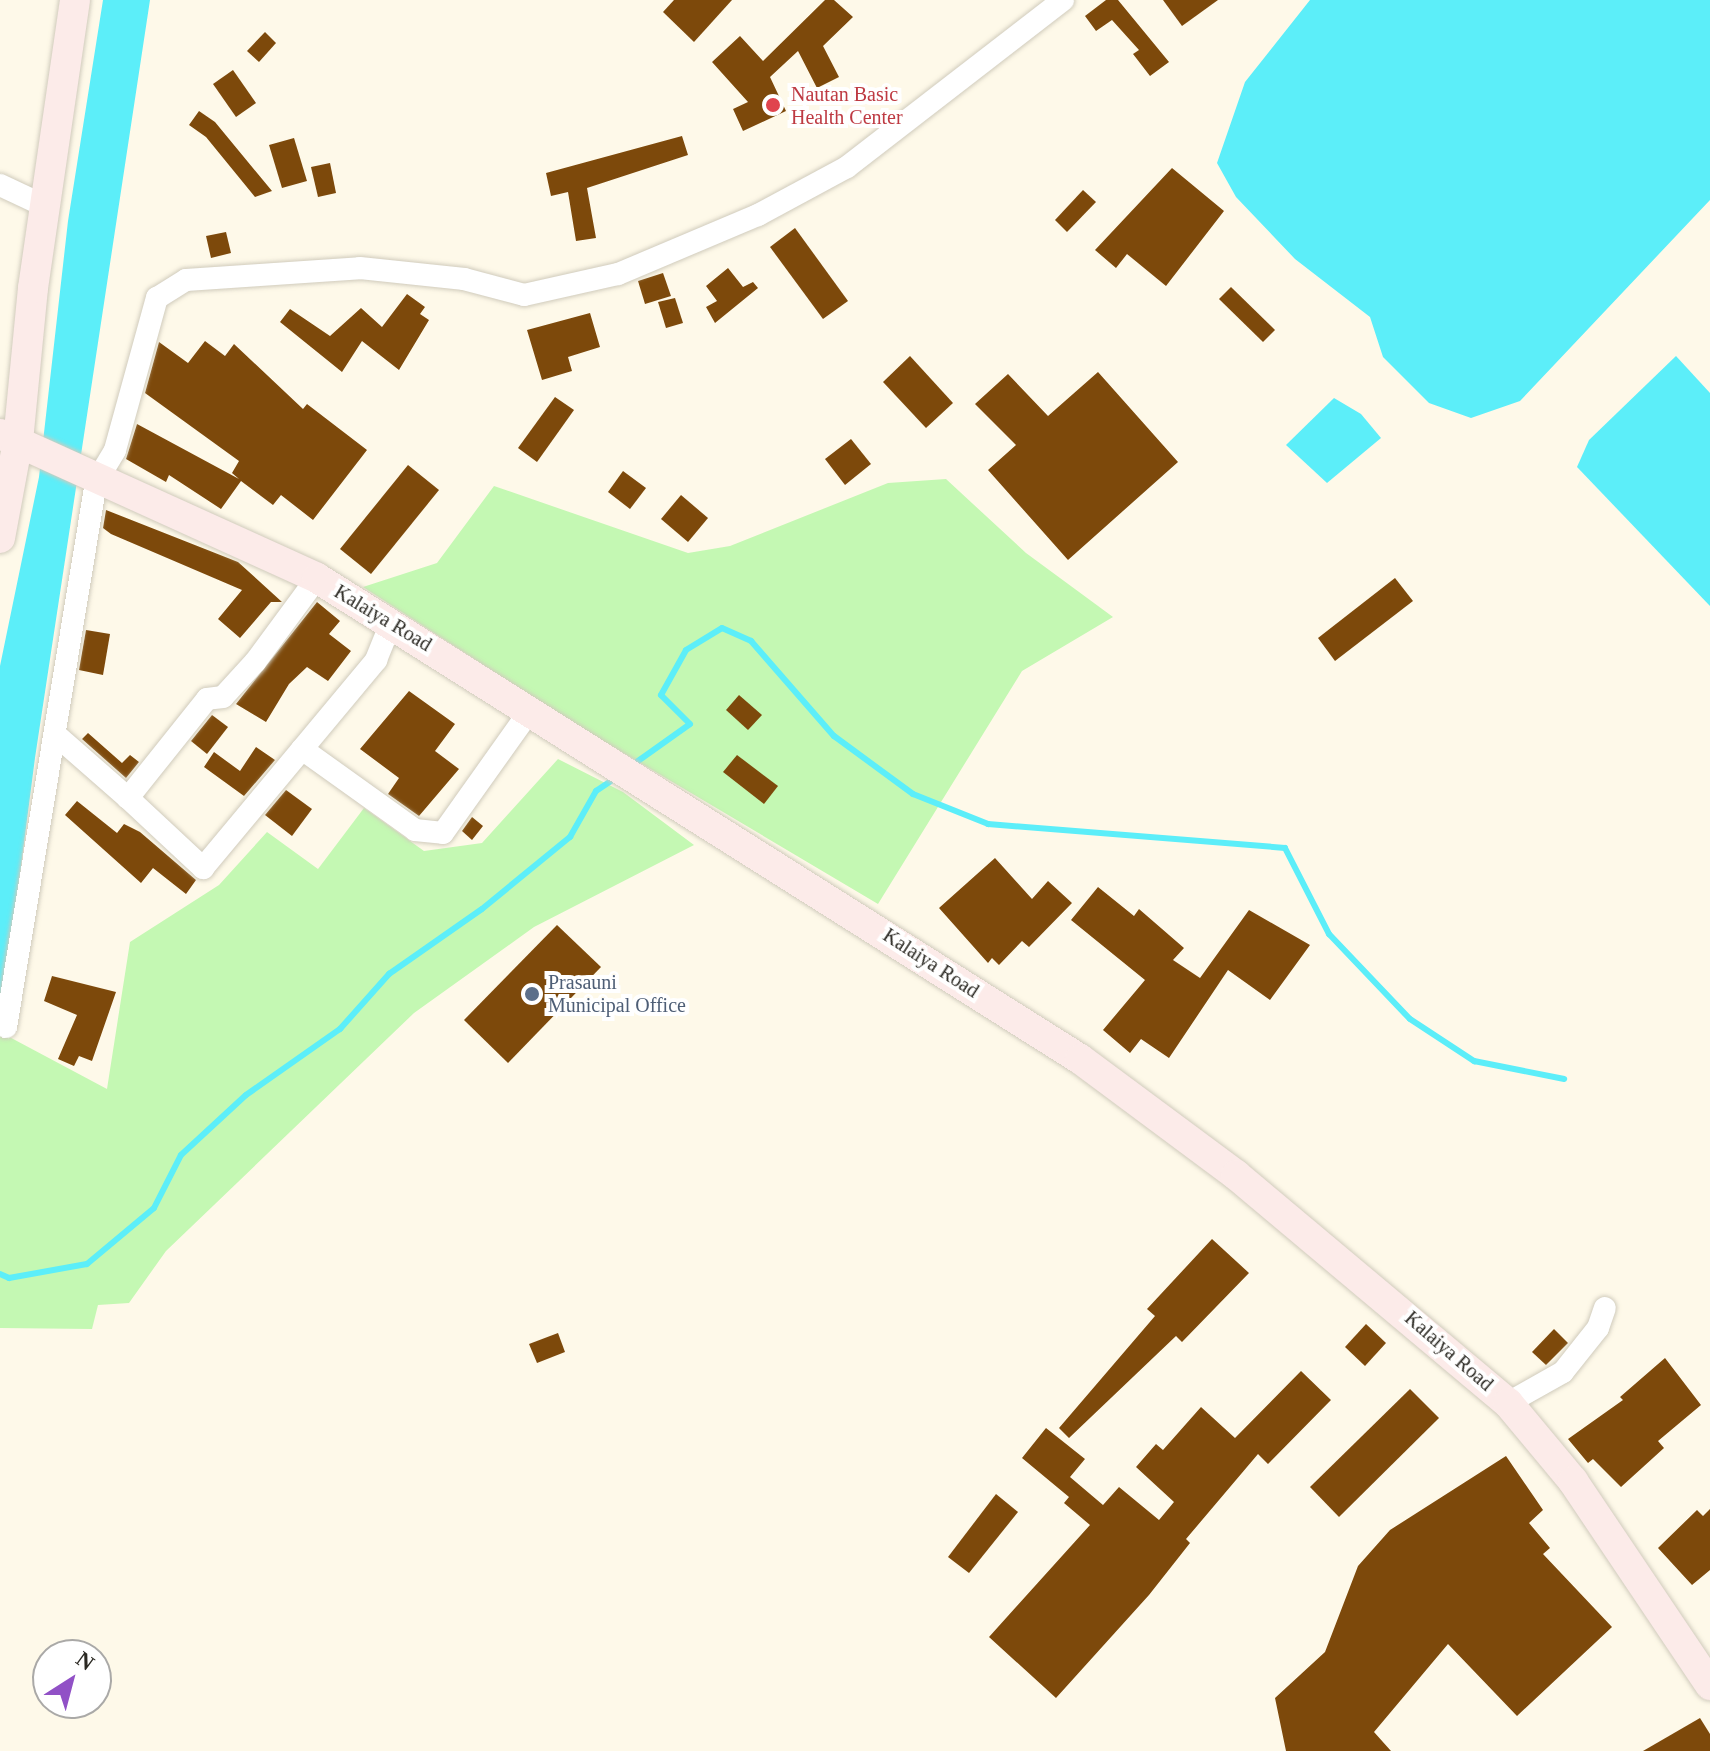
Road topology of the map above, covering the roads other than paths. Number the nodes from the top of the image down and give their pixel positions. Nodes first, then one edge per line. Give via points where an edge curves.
1 (75, 0) edge
2 (1063, 0) edge
3 (0, 185) edge
4 (47, 207) junction
5 (18, 443) edge
6 (96, 482) junction
7 (0, 538) edge
8 (317, 578) junction
9 (390, 625) junction
10 (529, 712) junction
11 (56, 735) junction
12 (302, 749) junction
13 (128, 798) junction
14 (6, 1027) dead end
15 (1605, 1308) dead end
16 (1508, 1403) junction
17 (1710, 1685) edge

1 - 4 main road
2 - 6 street via 847,167 758,215 618,274 524,295 464,279 360,268 186,280 157,298 115,450
3 - 4 street
4 - 5 main road
5 - 6 main road, Kalaiya Road
5 - 7 main road
6 - 8 main road, Kalaiya Road via 277,555
6 - 11 street
8 - 9 main road, Kalaiya Road
8 - 13 street via 255,662 223,697 207,699
9 - 10 main road, Kalaiya Road
9 - 12 street via 376,660
10 - 12 street via 443,833 415,830
10 - 16 main road, Kalaiya Road via 1080,1059 1248,1185
11 - 13 street
11 - 14 street
12 - 13 street via 203,868
15 - 16 street via 1598,1328 1563,1372
16 - 17 main road, Kalaiya Road via 1573,1481

